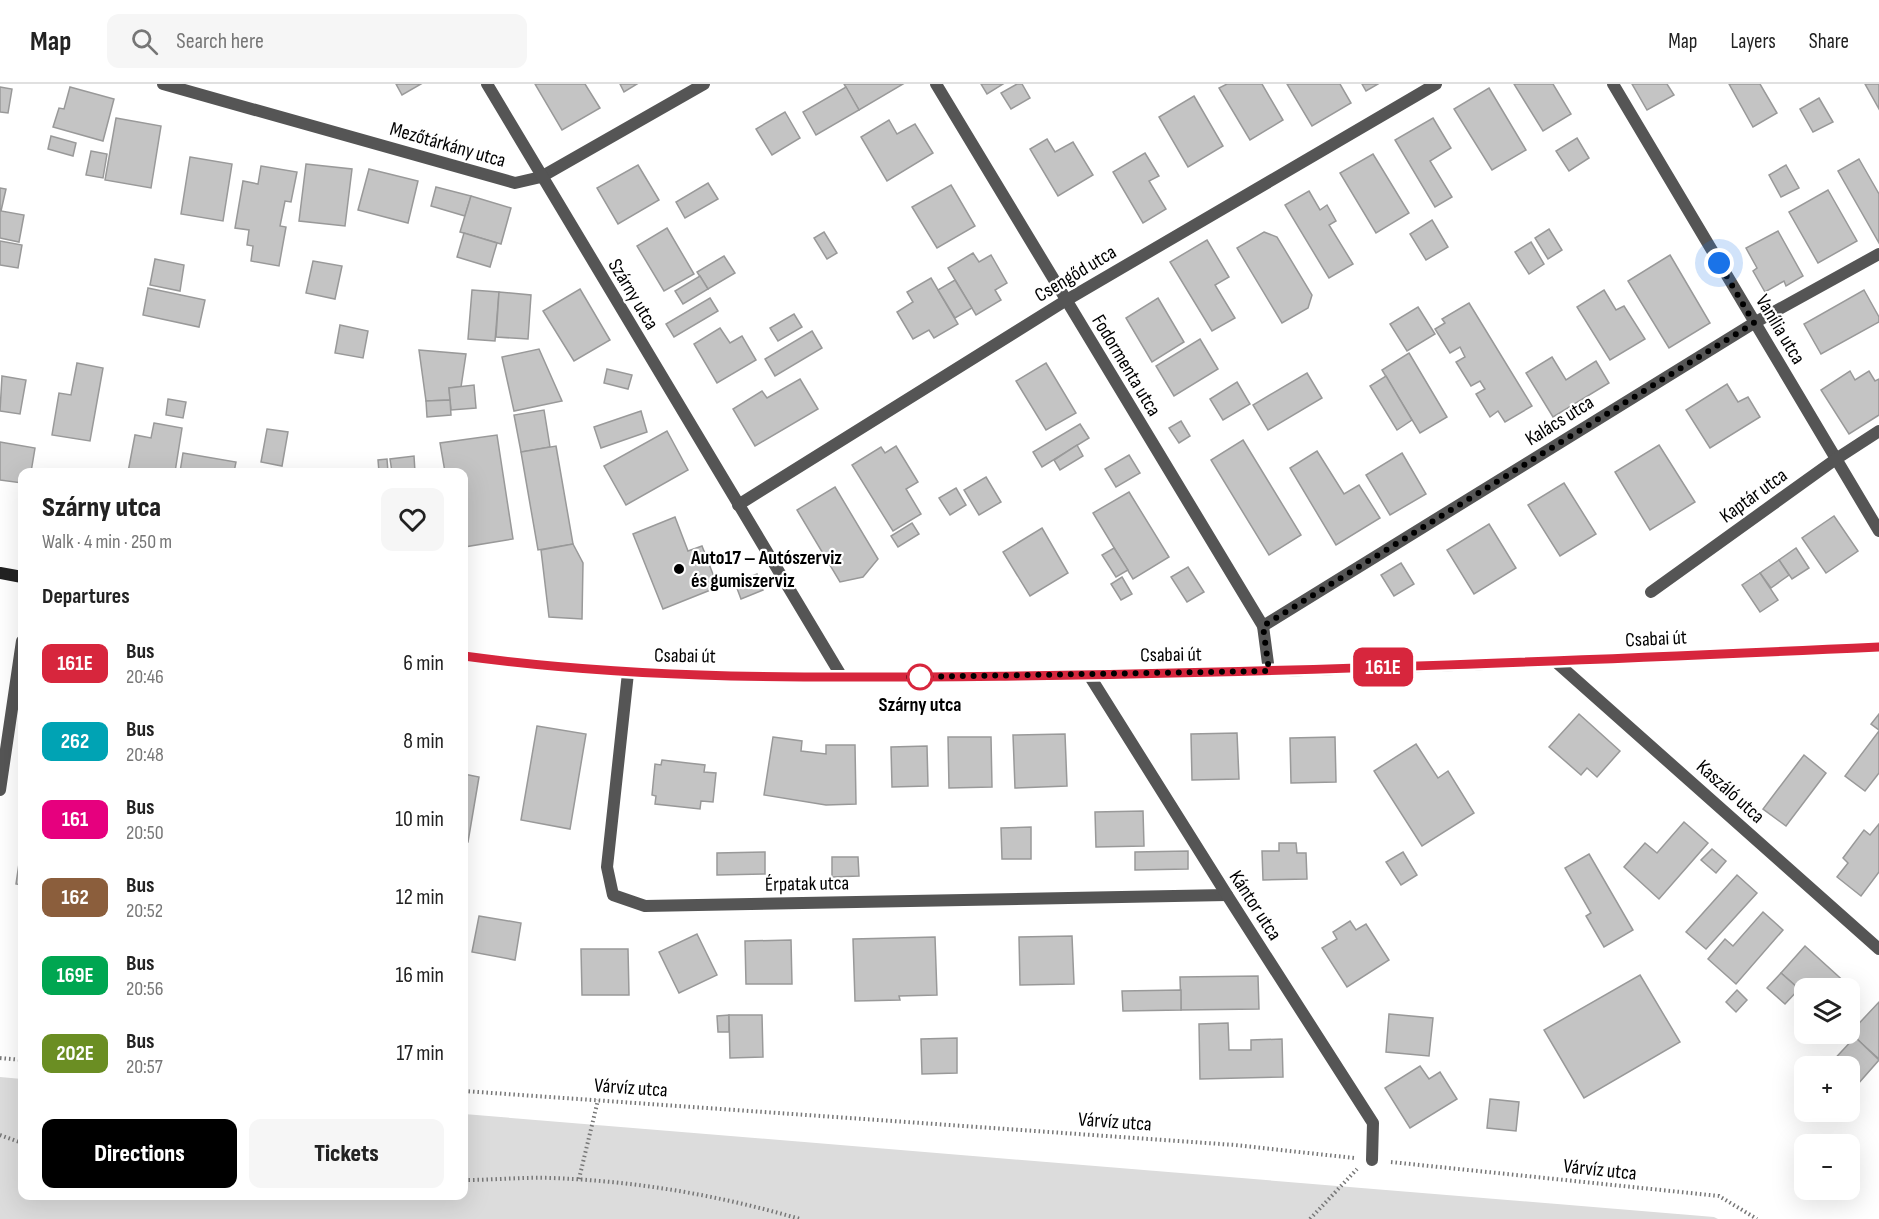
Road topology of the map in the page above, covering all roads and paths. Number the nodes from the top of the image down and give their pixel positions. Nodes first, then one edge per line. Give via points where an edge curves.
1 (163, 84) edge
2 (487, 84) edge
3 (704, 84) edge
4 (936, 84) edge
5 (1436, 84) edge
6 (1613, 84) edge
7 (542, 177) junction
8 (1879, 254) edge
9 (1065, 301) junction
10 (1754, 323) junction
11 (1879, 431) edge
12 (1836, 459) junction
13 (738, 505) junction
14 (1879, 531) edge
15 (0, 573) edge
16 (18, 576) edge
17 (1651, 592) dead end
18 (1263, 626) junction
19 (1879, 647) edge
20 (468, 657) edge
21 (1556, 662) junction
22 (18, 668) edge
23 (1269, 671) junction
24 (628, 673) junction
25 (1089, 675) junction
26 (842, 677) junction
27 (0, 790) edge
28 (1227, 895) junction
29 (1879, 949) edge
30 (0, 1058) edge
31 (18, 1060) edge
32 (468, 1091) edge
33 (598, 1100) junction
34 (0, 1135) edge
35 (18, 1142) edge
36 (1369, 1160) junction
37 (579, 1179) junction
38 (468, 1180) edge
39 (800, 1219) edge
40 (1310, 1219) edge
41 (1757, 1219) edge

1 - 7 street, Mezőtárkány utca via 515,183
2 - 7 street, Szárny utca
3 - 7 street, Mezőtárkány utca
4 - 9 street, Fodormenta utca
5 - 9 street, Csengőd utca
6 - 10 street, Vanília utca
7 - 13 street, Szárny utca
8 - 10 street, Kalács utca
9 - 13 street, Csengőd utca
9 - 18 street, Fodormenta utca
10 - 12 street, Vanília utca
10 - 18 street, Kalács utca
11 - 12 street, Kaptár utca
12 - 14 street, Vanília utca
12 - 17 street, Kaptár utca
13 - 26 street, Szárny utca
15 - 16 main road
18 - 23 street, Fodormenta utca
19 - 21 main road, Csabai út
20 - 24 main road, Csabai út
21 - 23 main road, Csabai út
21 - 29 street, Kaszáló utca
22 - 27 street
23 - 25 main road, Csabai út
24 - 26 main road, Csabai út
24 - 28 street, Érpatak utca via 607,867 613,895 645,906
25 - 26 main road, Csabai út
25 - 28 street, Kántor utca
28 - 36 street, Kántor utca via 1373,1123
30 - 31 path
32 - 33 path, Várvíz utca
33 - 36 path, Várvíz utca via 1235,1145
33 - 37 path
34 - 35 path
36 - 40 path
36 - 41 path, Várvíz utca via 1719,1196
37 - 38 path
37 - 39 path via 673,1189

